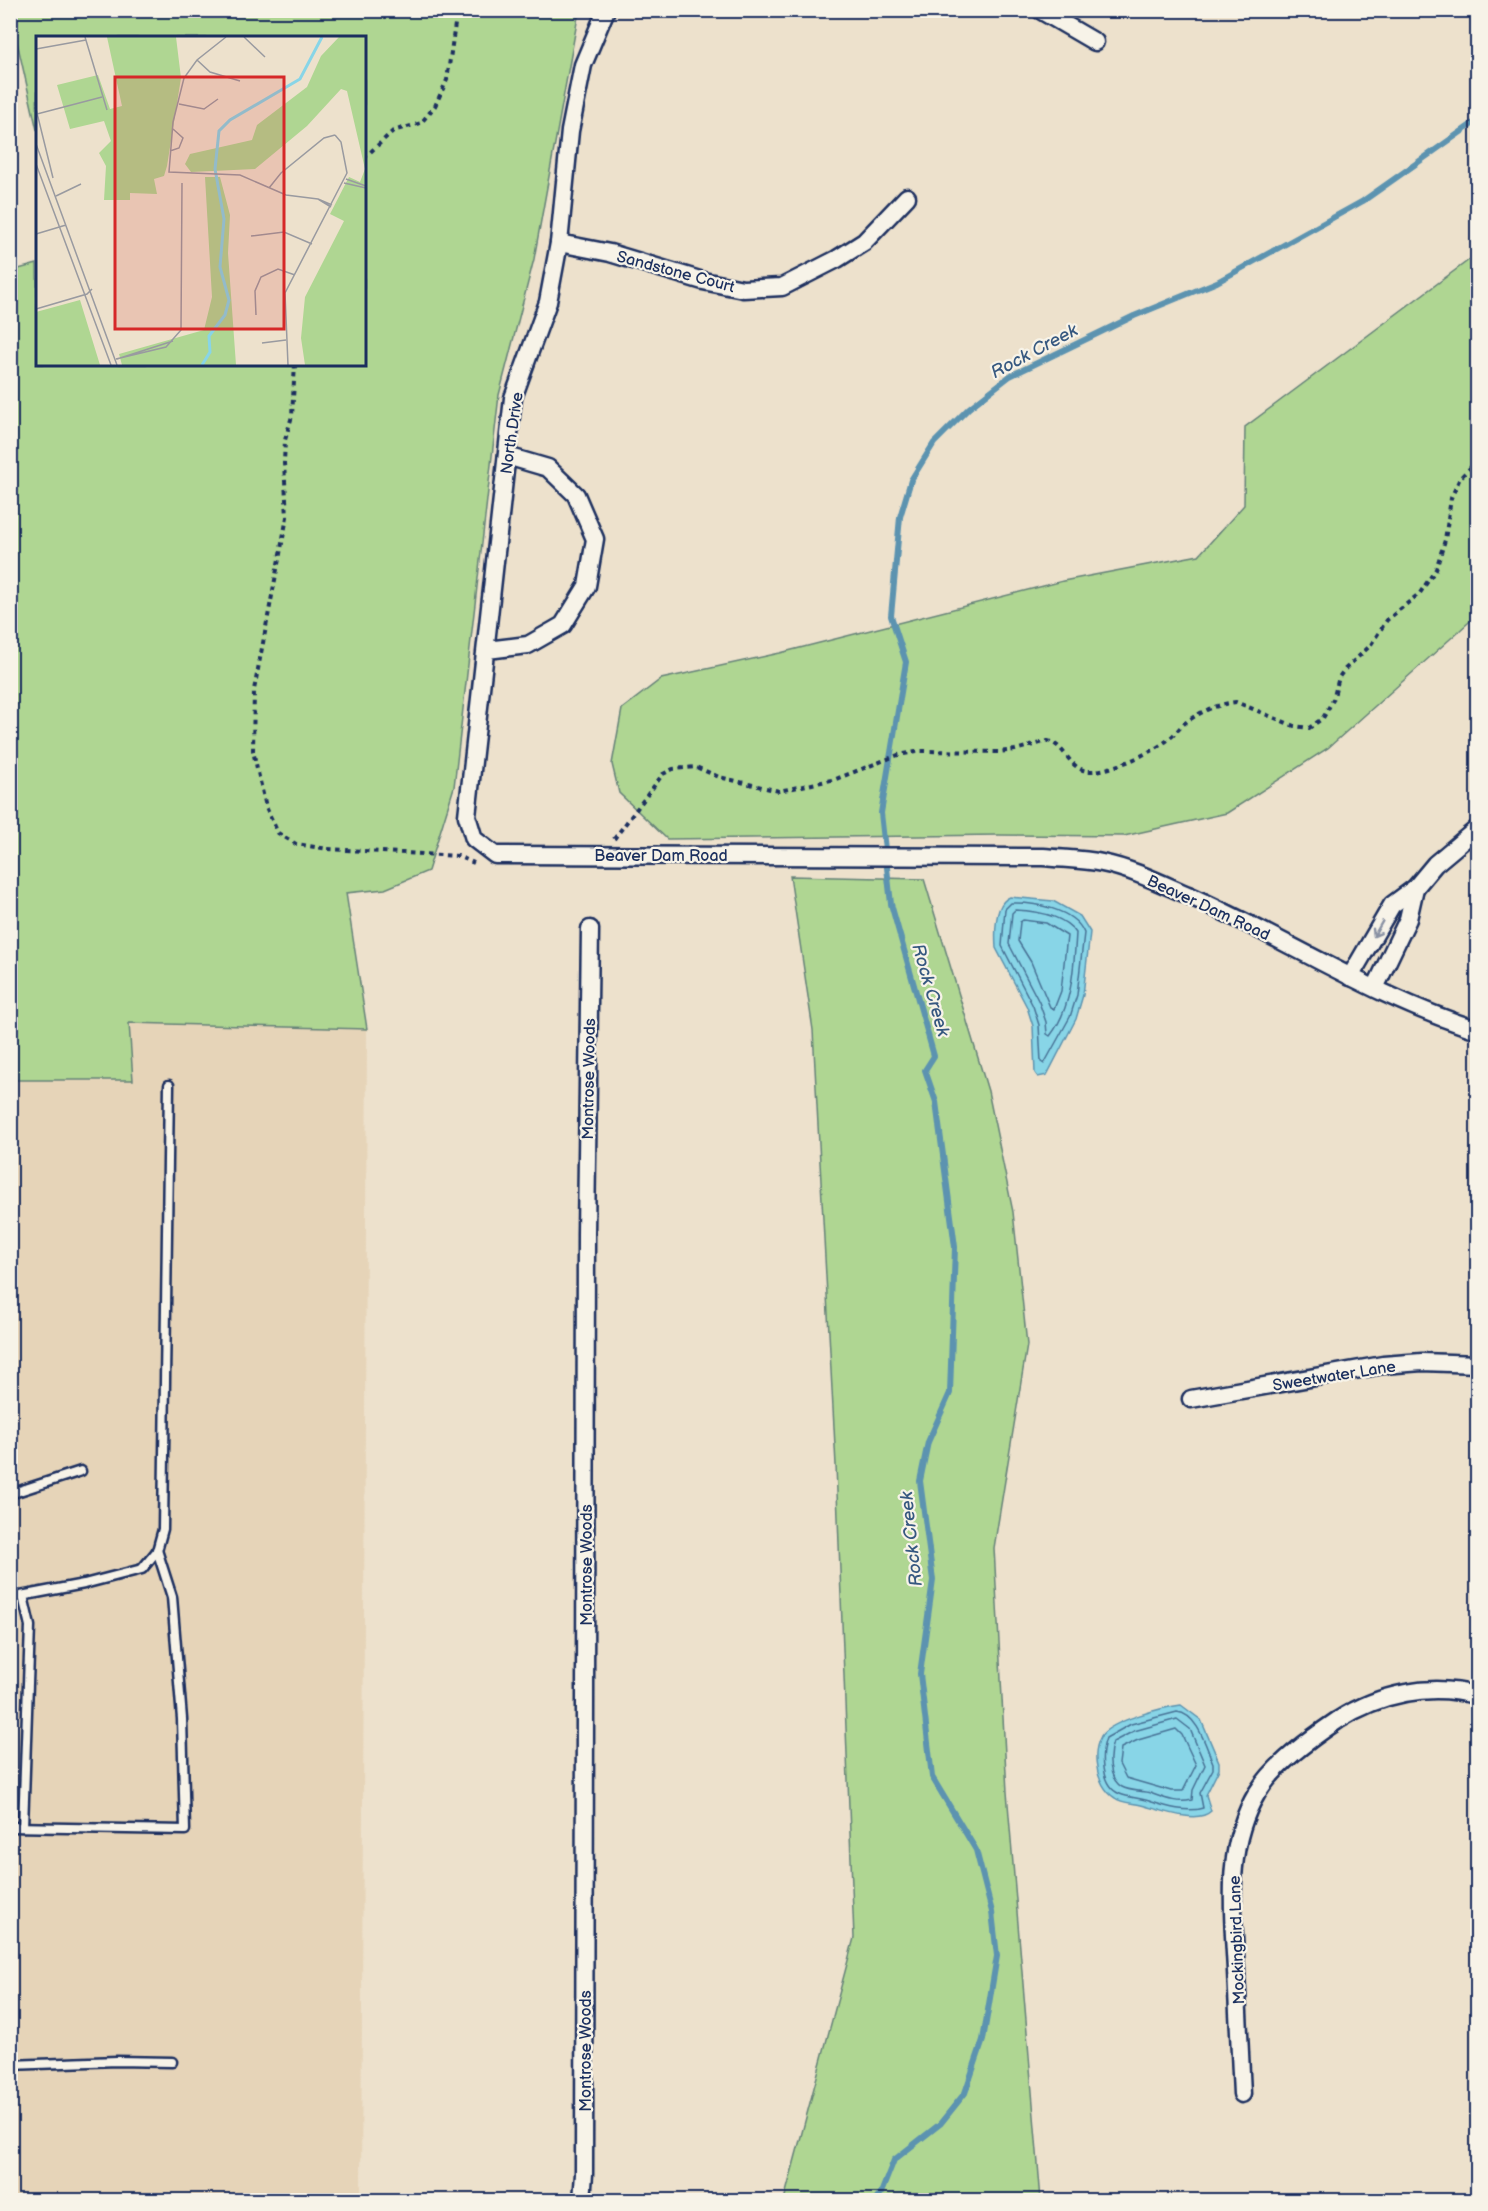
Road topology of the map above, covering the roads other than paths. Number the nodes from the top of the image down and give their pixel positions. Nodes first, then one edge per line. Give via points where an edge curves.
1 (606, 10) edge
2 (1040, 10) edge
3 (1095, 42) dead end
4 (907, 197) dead end
5 (559, 243) junction
6 (507, 456) junction
7 (487, 650) junction
8 (1478, 828) edge
9 (495, 855) joint
10 (1415, 888) junction
11 (590, 929) dead end
12 (1350, 977) junction
13 (1375, 988) junction
14 (1478, 1030) edge
15 (169, 1085) dead end
16 (1478, 1364) edge
17 (1191, 1399) dead end
18 (81, 1471) dead end
19 (10, 1494) edge
20 (157, 1550) junction
21 (22, 1596) junction
22 (10, 1599) edge
23 (1478, 1696) edge
24 (10, 1827) edge
25 (23, 1827) junction
26 (172, 2062) dead end
27 (10, 2065) edge
28 (1242, 2094) dead end
29 (582, 2200) edge

1 - 5 street, North Drive via 584,65 570,130
2 - 3 street
4 - 5 street, Sandstone Court via 864,242 782,287 743,290
5 - 6 street, North Drive via 548,302 513,398
6 - 7 street, North Drive
6 - 7 street via 548,468 576,495 595,539 587,586 563,625 528,645
7 - 9 street, North Drive via 467,816 474,839
8 - 10 street via 1435,864
9 - 12 street, Beaver Dam Road via 921,855 1102,862 1219,909
10 -> 12 street via 1392,905
10 - 13 street via 1408,919
11 - 29 street, Montrose Woods
12 - 13 street, Beaver Dam Road
13 - 14 street, Beaver Dam Road via 1445,1020
15 - 20 lane via 163,1529
16 - 17 street, Sweetwater Lane via 1383,1365
18 - 19 lane
20 - 21 lane via 142,1569
20 - 25 lane via 172,1597 182,1719 185,1830
21 - 22 lane
21 - 25 lane via 30,1626
23 - 28 street, Mockingbird Lane via 1428,1690 1390,1696 1353,1711 1285,1760 1257,1793 1239,1834 1231,1879
24 - 25 lane
26 - 27 lane

